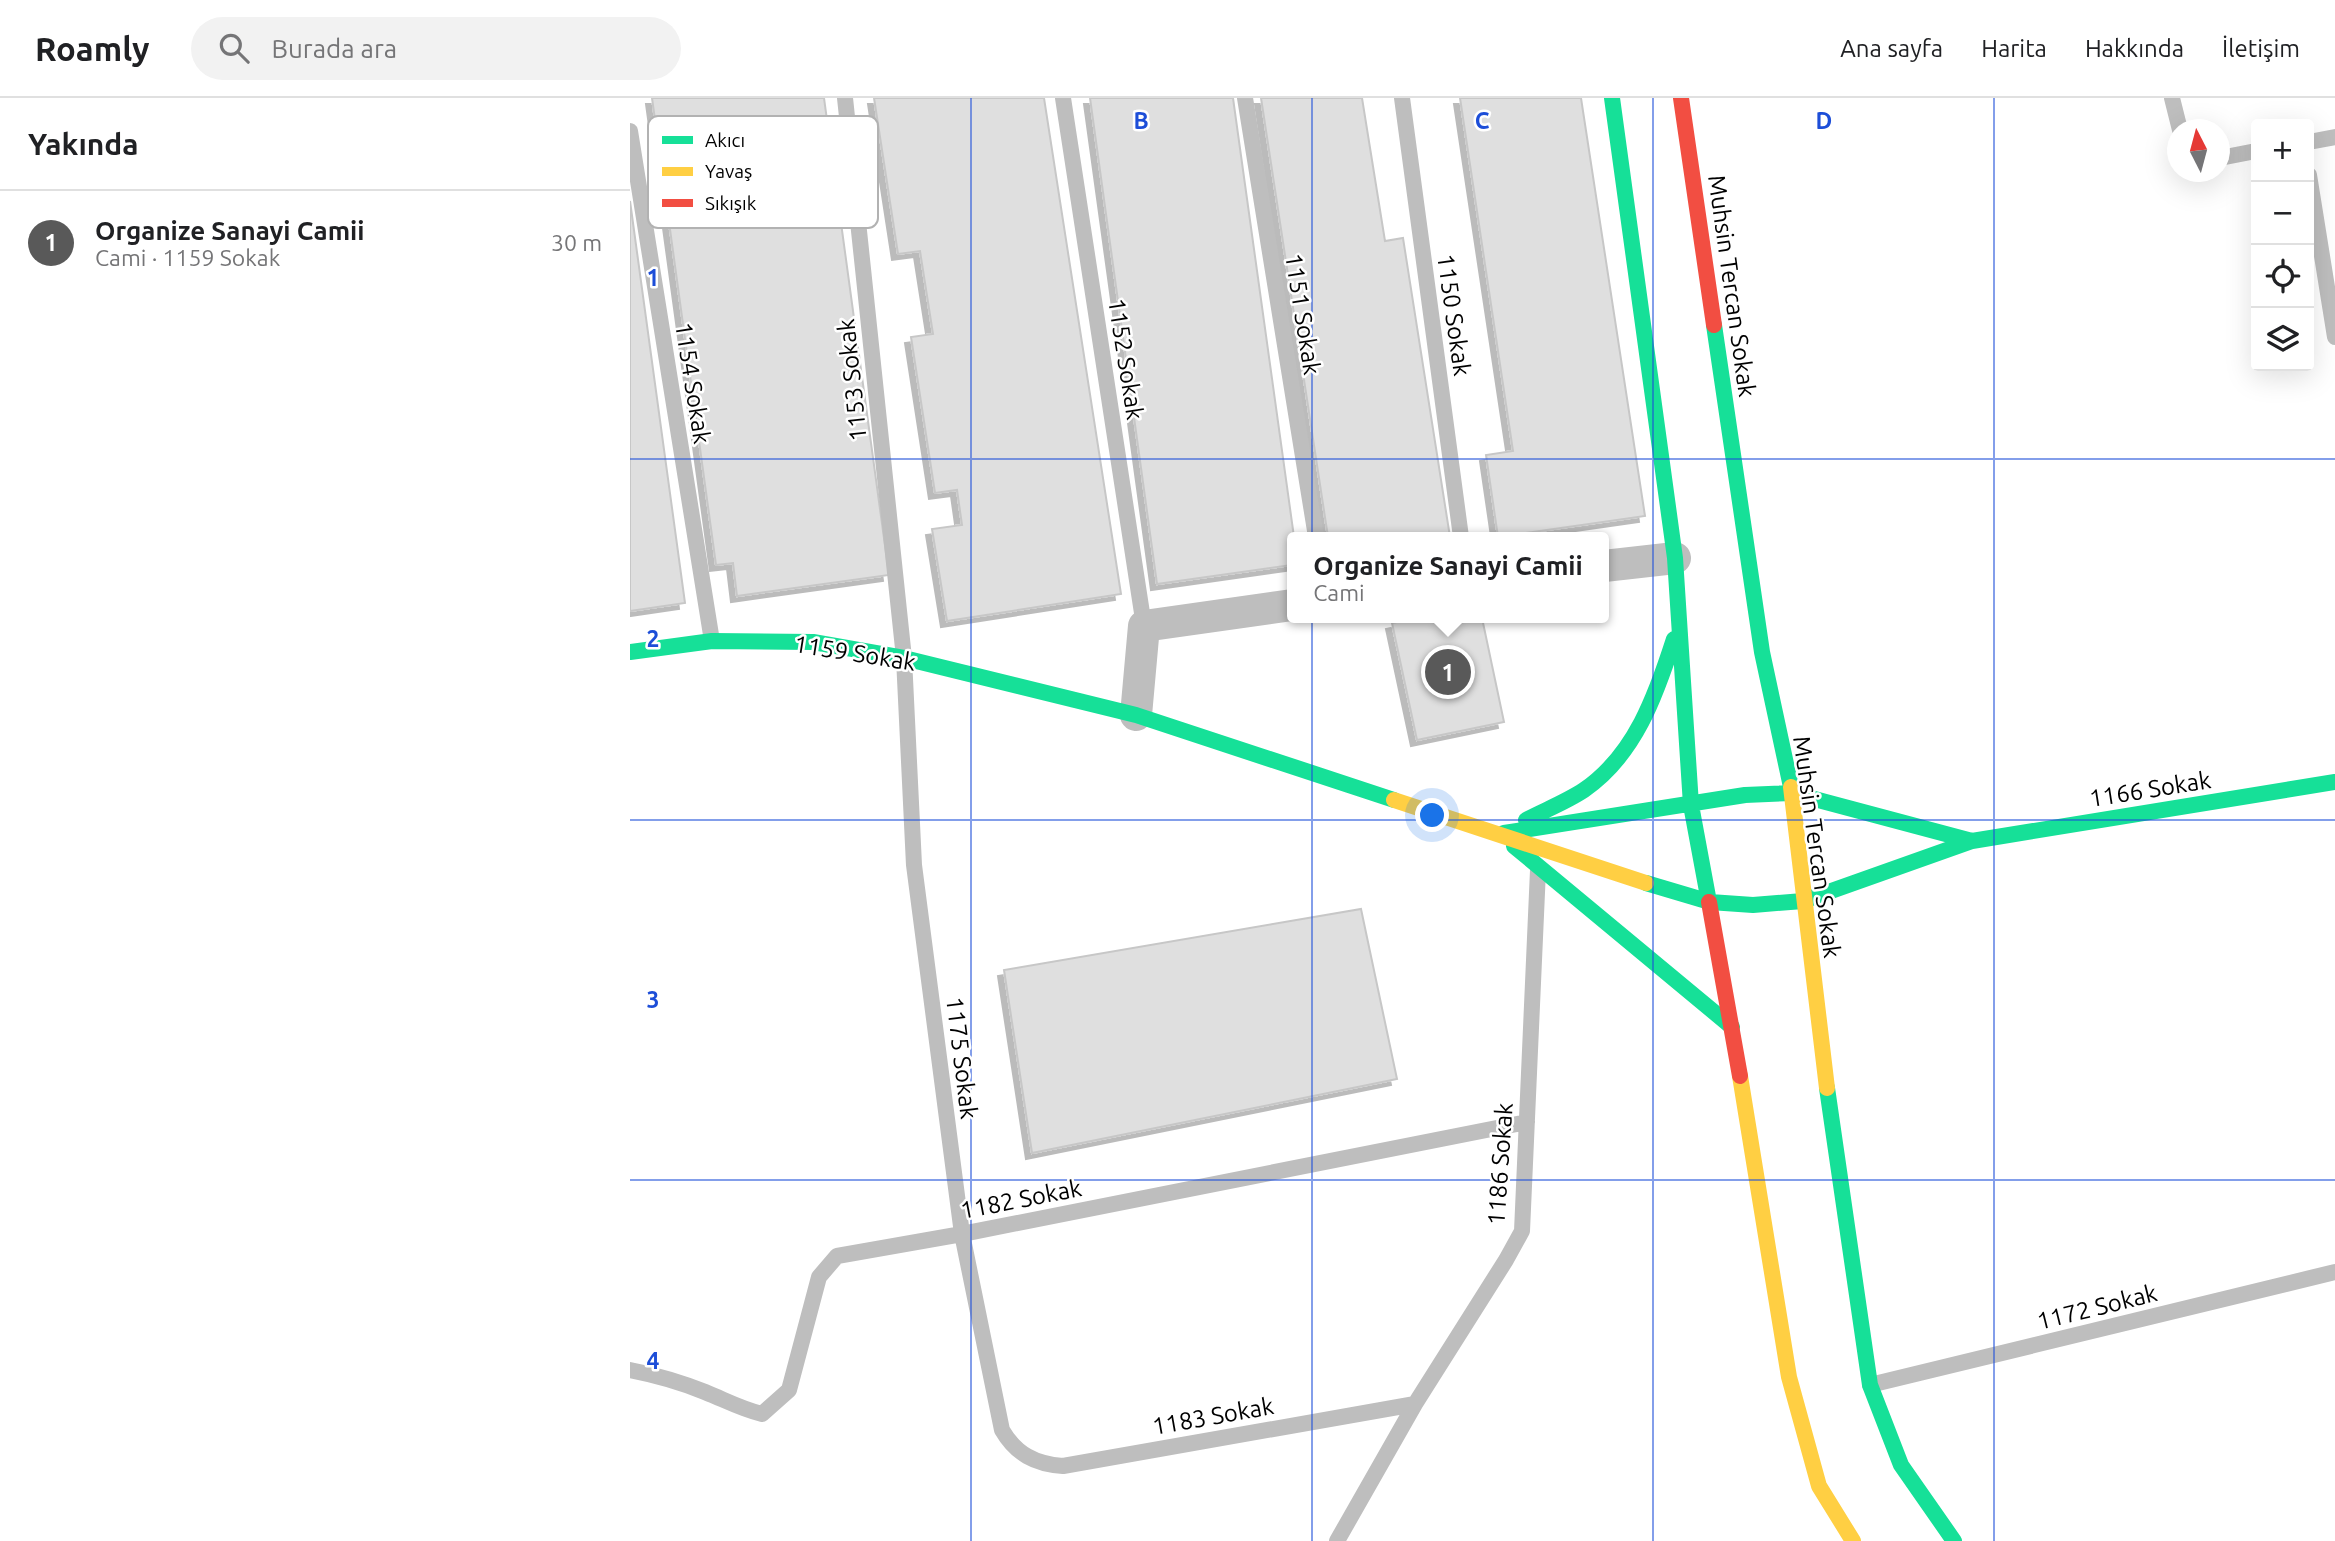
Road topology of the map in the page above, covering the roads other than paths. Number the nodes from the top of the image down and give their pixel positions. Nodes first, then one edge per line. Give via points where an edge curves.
1 (845, 98) edge
2 (1063, 98) edge
3 (1245, 98) edge
4 (1402, 98) edge
5 (1612, 98) edge
6 (1681, 98) edge
7 (2172, 98) edge
8 (847, 116) edge
9 (2177, 119) edge
10 (630, 131) edge
11 (2335, 137) edge
12 (2314, 141) edge
13 (2251, 152) edge
14 (2230, 156) edge
15 (2310, 182) edge
16 (859, 228) edge
17 (2335, 337) edge
18 (1315, 532) edge
19 (1460, 532) edge
20 (1675, 558) junction
21 (1609, 565) edge
22 (1287, 606) edge
23 (1679, 621) junction
24 (1144, 626) junction
25 (712, 641) junction
26 (630, 652) edge
27 (904, 658) junction
28 (1136, 715) junction
29 (2335, 782) edge
30 (1792, 793) junction
31 (1691, 805) junction
32 (1499, 834) junction
33 (1972, 842) junction
34 (1538, 867) junction
35 (1802, 901) junction
36 (1710, 902) junction
37 (1731, 1027) junction
38 (1527, 1122) junction
39 (962, 1234) junction
40 (2335, 1272) edge
41 (630, 1370) edge
42 (1870, 1385) junction
43 (1415, 1404) junction
44 (1020, 1454) joint
45 (1337, 1541) edge
46 (1853, 1541) edge
47 (1954, 1541) edge

1 - 8 lane, 1153 Sokak
2 - 24 lane, 1152 Sokak
3 - 18 lane, 1151 Sokak
4 - 19 lane, 1150 Sokak
5 - 20 street
6 - 30 street, Muhsin Tercan Sokak via 1762,652
7 - 9 lane
10 - 25 lane, 1154 Sokak
11 - 12 lane
13 - 14 lane
15 - 17 lane
16 - 27 lane, 1153 Sokak
20 - 21 street
20 - 23 street
22 - 24 street
23 - 31 street
23 - 32 street via 1643,720 1618,759 1585,789
24 - 28 street
25 - 26 street, 1159 Sokak
25 - 27 street, 1159 Sokak via 813,642
27 - 28 street, 1159 Sokak
27 - 39 lane, 1175 Sokak via 914,865
28 - 32 street, 1159 Sokak
29 - 33 street, 1166 Sokak
30 - 31 street, 1166 Sokak via 1745,795
30 - 33 street, 1166 Sokak
30 - 35 street, Muhsin Tercan Sokak
31 - 32 street, 1166 Sokak
31 - 36 street
32 - 34 street
32 - 36 street, 1166 Sokak
33 - 35 street, 1166 Sokak
34 - 37 street
34 - 38 lane, 1186 Sokak
35 - 36 street, 1166 Sokak
35 - 42 street, Muhsin Tercan Sokak
36 - 37 street
37 - 46 street via 1789,1377 1819,1486
38 - 39 lane, 1182 Sokak
38 - 43 lane, 1186 Sokak via 1522,1231
39 - 41 lane, 1182 Sokak via 837,1255 819,1278 789,1390 762,1414 672,1380
39 - 44 lane, 1175 Sokak via 1002,1430
40 - 42 lane, 1172 Sokak
42 - 47 street, Muhsin Tercan Sokak via 1901,1465
43 - 44 lane, 1183 Sokak via 1063,1466
43 - 45 lane, 1186 Sokak

